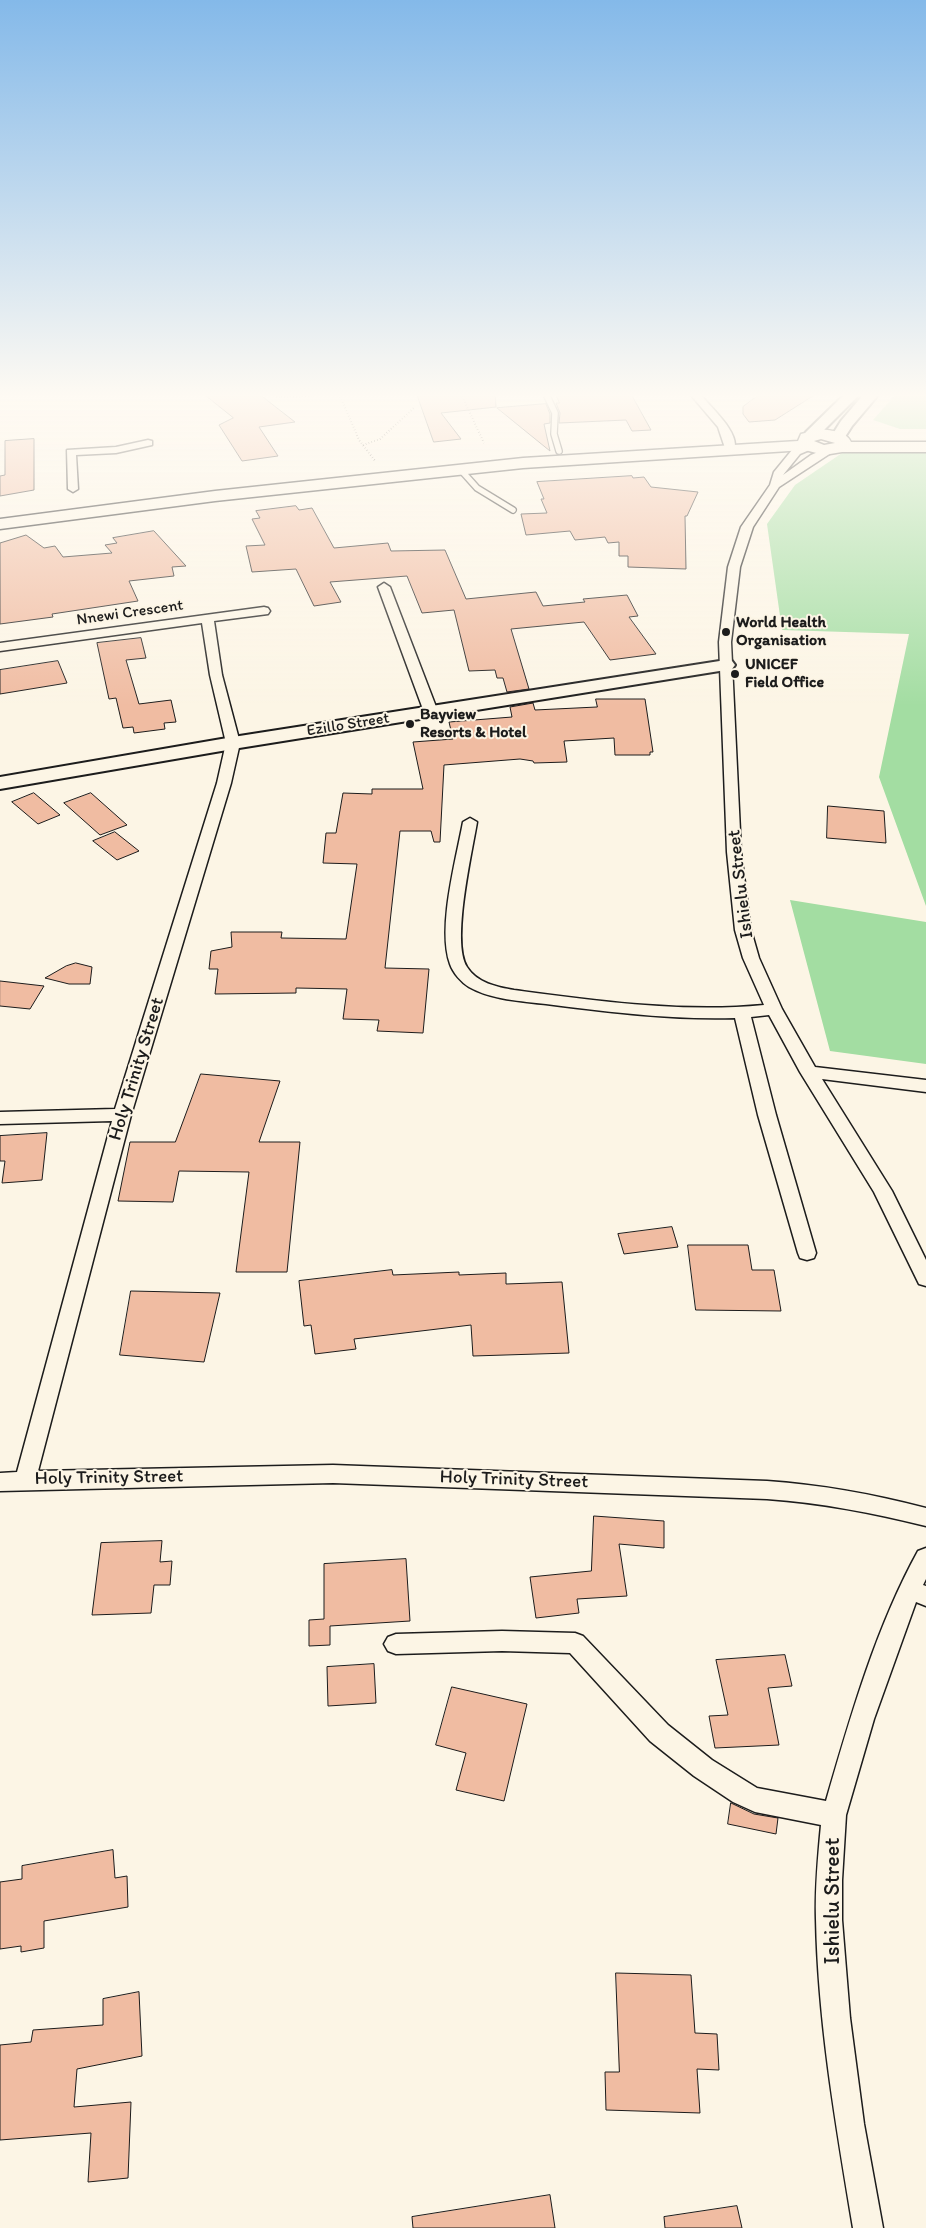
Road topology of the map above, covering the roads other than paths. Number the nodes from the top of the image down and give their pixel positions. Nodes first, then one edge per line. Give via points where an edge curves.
1 (160, 498) edge
2 (163, 498) edge
3 (493, 498) edge
4 (766, 498) edge
5 (152, 499) junction
6 (513, 510) dead end
7 (0, 515) edge
8 (0, 524) edge
9 (384, 587) dead end
10 (264, 611) dead end
11 (208, 619) junction
12 (0, 647) edge
13 (726, 665) junction
14 (431, 712) junction
15 (233, 743) junction
16 (0, 783) edge
17 (470, 822) dead end
18 (774, 1009) junction
19 (742, 1013) junction
20 (809, 1072) junction
21 (926, 1086) edge
22 (122, 1115) junction
23 (0, 1118) edge
24 (807, 1253) dead end
25 (926, 1280) edge
26 (25, 1480) junction
27 (0, 1482) edge
28 (926, 1517) edge
29 (926, 1558) edge
30 (918, 1592) edge
31 (396, 1644) dead end
32 (834, 1816) junction
33 (868, 2228) edge

1 - 5 main road
2 - 5 main road
3 - 6 lane
4 - 13 street, Ishielu Street via 747,527 734,567 725,642
5 - 7 main road
5 - 8 main road
9 - 14 street
10 - 11 street, Nnewi Crescent
11 - 12 street, Nnewi Crescent
11 - 15 street via 216,675
13 - 14 street, Ezillo Street
13 - 18 street, Ishielu Street via 734,852 744,930 751,958
14 - 15 street, Ezillo Street
15 - 16 street, Ezillo Street
15 - 22 street, Holy Trinity Street via 224,783
17 - 19 street via 453,930 458,965 474,984 503,993 612,1007
18 - 19 street
18 - 20 street, Ishielu Street
19 - 24 street via 767,1115
20 - 21 street
20 - 25 street, Ishielu Street via 883,1191
22 - 23 street
22 - 26 street, Holy Trinity Street
26 - 27 street
26 - 28 street, Holy Trinity Street via 333,1474 738,1488 814,1493
29 - 30 street, Ishielu Street
30 - 32 street, Ishielu Street via 862,1719
31 - 32 street via 575,1643 659,1732 702,1768 755,1800
32 - 33 street, Ishielu Street via 829,1900 836,2018

